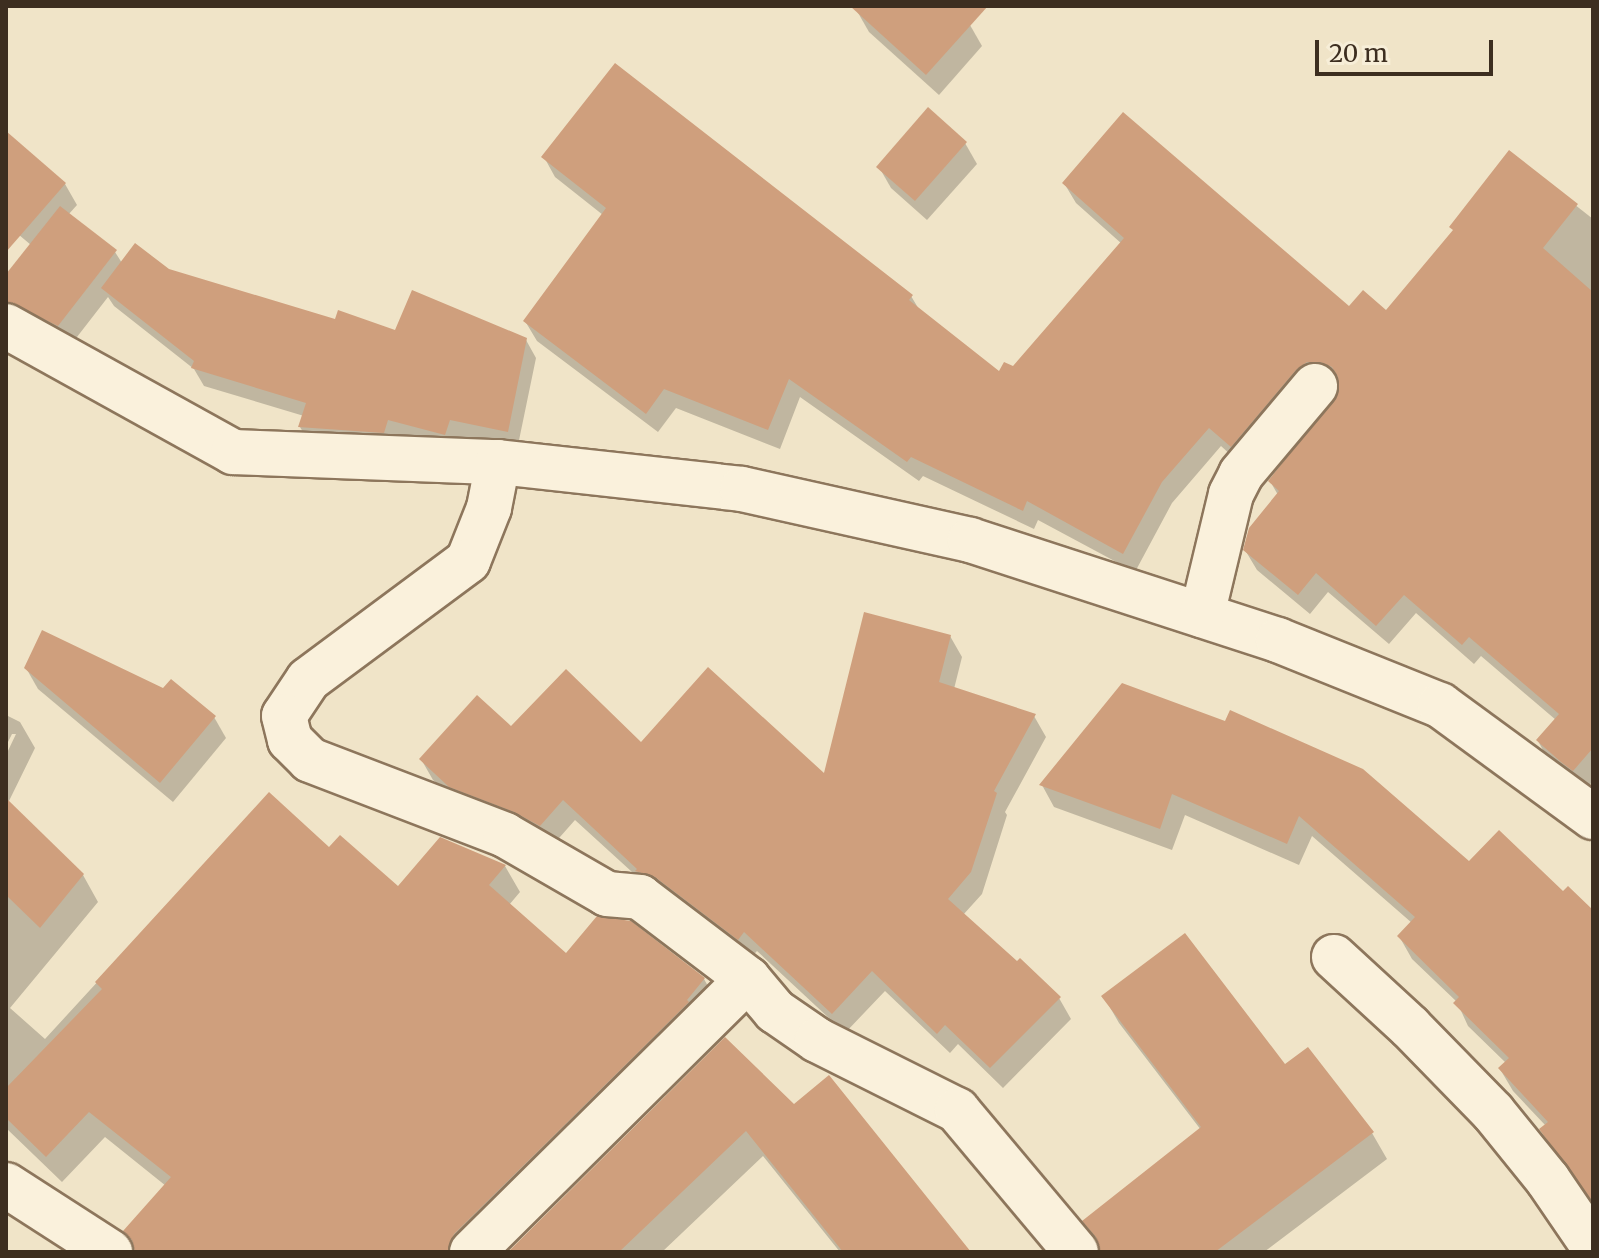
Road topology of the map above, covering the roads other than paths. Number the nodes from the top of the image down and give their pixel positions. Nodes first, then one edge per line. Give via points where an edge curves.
1 (6, 326) edge
2 (1315, 386) dead end
3 (498, 462) junction
4 (1202, 615) junction
5 (1593, 817) edge
6 (1334, 957) dead end
7 (748, 979) junction
8 (6, 1185) edge
9 (1593, 1246) edge
10 (110, 1252) edge
11 (472, 1252) edge
12 (1076, 1252) edge

1 - 3 street via 233,452
2 - 4 street via 1241,474 1231,494
3 - 4 street via 742,489 970,540
3 - 7 street via 489,508 468,561 308,680 284,716 290,740 310,760 505,835 607,894 640,897
4 - 5 street via 1440,705
6 - 9 street via 1493,1112
7 - 11 street
7 - 12 street via 775,1011 817,1040 957,1110
8 - 10 street

